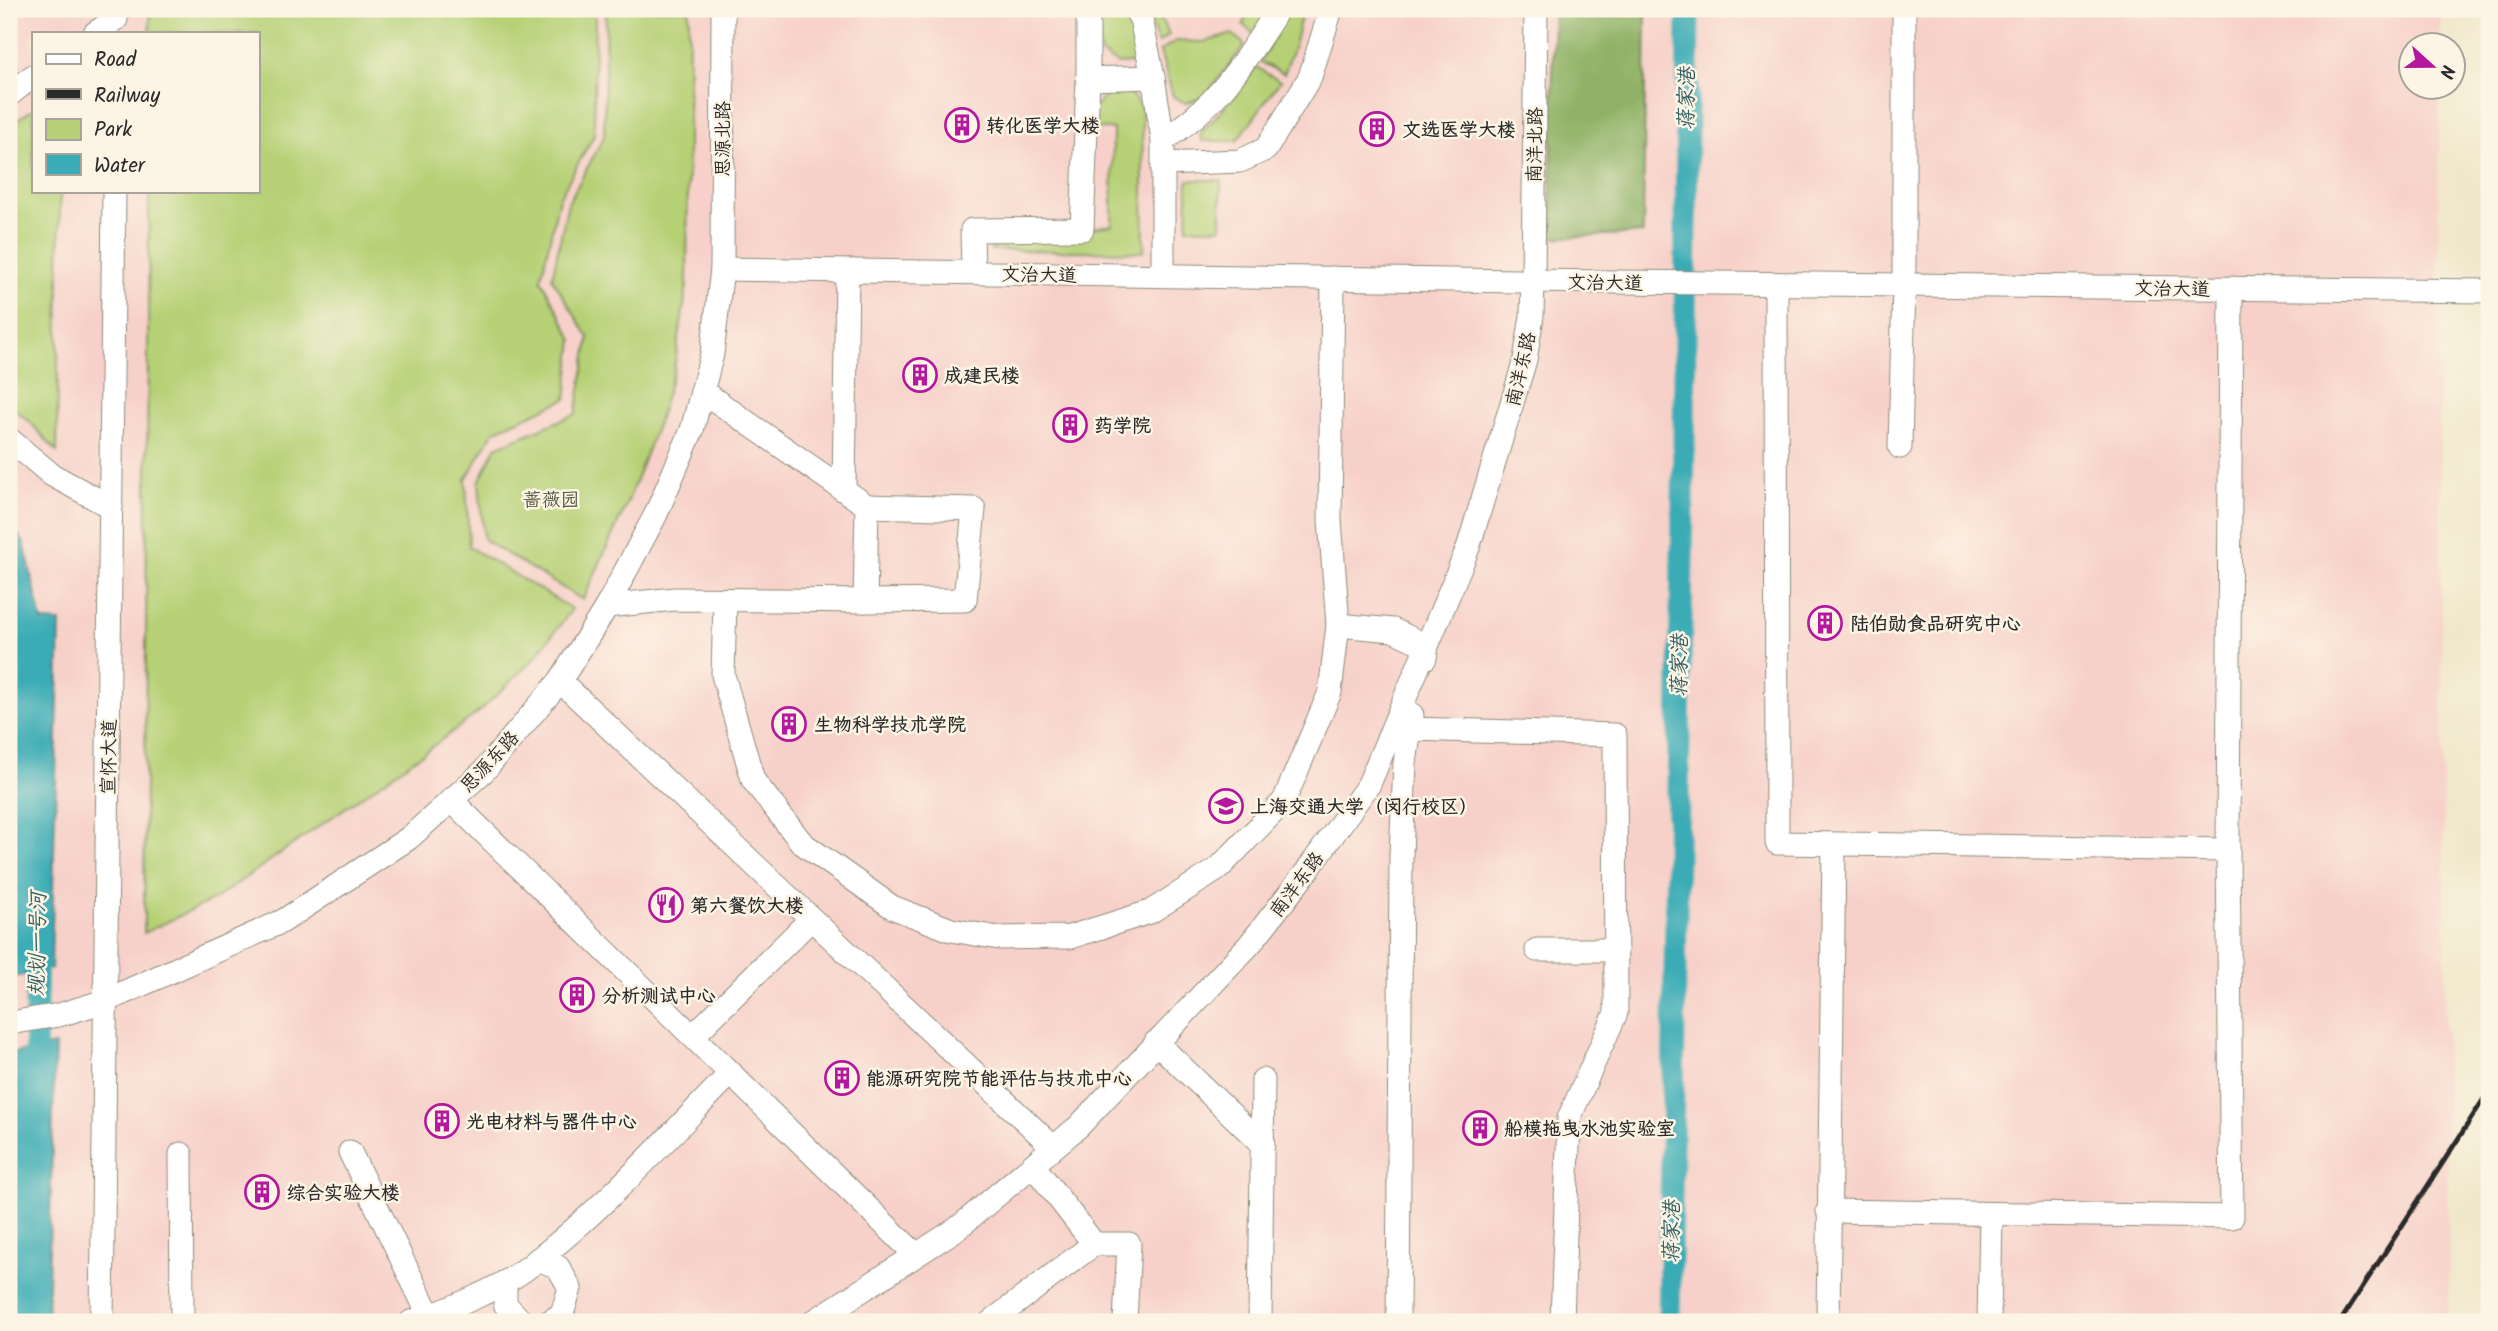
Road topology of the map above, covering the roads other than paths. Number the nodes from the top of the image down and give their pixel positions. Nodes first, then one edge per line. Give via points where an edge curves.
1 (723, 9) edge
2 (1088, 9) edge
3 (1135, 9) edge
4 (1276, 9) edge
5 (1331, 9) edge
6 (1536, 9) edge
7 (1904, 9) edge
8 (116, 20) edge
9 (97, 32) edge
10 (32, 77) edge
11 (1153, 78) junction
12 (1088, 79) junction
13 (9, 95) edge
14 (1163, 140) junction
15 (1163, 164) junction
16 (114, 192) edge
17 (722, 269) junction
18 (847, 271) junction
19 (973, 272) junction
20 (1163, 275) junction
21 (1333, 278) junction
22 (1533, 281) junction
23 (1776, 284) junction
24 (1904, 285) junction
25 (2231, 288) junction
26 (2489, 291) edge
27 (702, 391) junction
28 (9, 439) edge
29 (1900, 447) dead end
30 (844, 490) junction
31 (867, 506) junction
32 (111, 507) junction
33 (725, 600) junction
34 (864, 601) junction
35 (607, 606) junction
36 (1338, 625) junction
37 (1427, 646) junction
38 (560, 681) junction
39 (1410, 729) junction
40 (451, 800) junction
41 (1834, 845) junction
42 (2228, 850) junction
43 (811, 919) junction
44 (1537, 950) dead end
45 (1616, 950) junction
46 (105, 1001) junction
47 (9, 1023) edge
48 (693, 1036) junction
49 (1156, 1042) junction
50 (731, 1073) junction
51 (1263, 1080) dead end
52 (1263, 1145) junction
53 (1053, 1147) junction
54 (350, 1153) dead end
55 (181, 1154) dead end
56 (1033, 1165) junction
57 (1828, 1211) junction
58 (1991, 1215) junction
59 (1094, 1244) junction
60 (916, 1255) junction
61 (538, 1259) junction
62 (505, 1282) junction
63 (420, 1320) edge
64 (102, 1322) edge
65 (182, 1322) edge
66 (522, 1322) edge
67 (550, 1322) edge
68 (813, 1322) edge
69 (991, 1322) edge
70 (1125, 1322) edge
71 (1260, 1322) edge
72 (1398, 1322) edge
73 (1562, 1322) edge
74 (1828, 1322) edge
75 (1989, 1322) edge

1 - 17 street, 思源北路
2 - 12 street
3 - 11 street
4 - 14 street via 1229,83 1188,124
5 - 15 street via 1310,77 1266,149 1240,161
6 - 22 street, 南洋北路
7 - 24 street
8 - 9 street
10 - 13 street
11 - 12 street
11 - 14 street
12 - 19 street via 1082,229 972,230
14 - 15 street
15 - 20 street
16 - 32 street, 宣怀大道
17 - 18 street, 文治大道
17 - 27 street, 思源东路 via 712,354
18 - 19 street, 文治大道
18 - 30 street
19 - 20 street, 文治大道
20 - 21 street, 文治大道
21 - 22 street, 文治大道
21 - 36 street via 1330,520
22 - 23 street, 文治大道
22 - 37 street, 南洋东路 via 1525,360 1468,548
23 - 24 street, 文治大道
23 - 41 street via 1777,843
24 - 25 street, 文治大道
24 - 29 street
25 - 26 street, 文治大道
25 - 42 street
27 - 30 street
27 - 35 street, 思源东路 via 692,430 656,514
28 - 32 street via 52,475
30 - 31 street
31 - 34 street
31 - 34 street via 974,509 965,600
32 - 46 street, 宣怀大道
33 - 34 street
33 - 35 street via 675,599
33 - 36 street via 723,675 753,780 802,843 892,907 951,930 999,938 1069,937 1150,912 1219,869 1284,801 1330,692
35 - 38 street, 思源东路
36 - 37 street via 1393,631
37 - 39 street
37 - 49 street, 南洋东路 via 1369,784 1250,944
38 - 40 street, 思源东路 via 484,771
38 - 43 street
39 - 45 street via 1615,735
39 - 72 street via 1401,855
40 - 46 street, 思源东路 via 409,838 283,921
40 - 48 street
41 - 42 street
41 - 57 street
42 - 58 street via 2232,1217
43 - 48 street
43 - 53 street
44 - 45 street
45 - 73 street via 1616,1013 1569,1118
46 - 47 street, 思源东路
46 - 64 street, 宣怀大道
48 - 50 street
49 - 52 street
49 - 53 street, 南洋东路 via 1079,1126
50 - 60 street
50 - 61 street via 605,1201
51 - 52 street
52 - 71 street
53 - 56 street, 南洋东路
54 - 63 street
55 - 65 street
56 - 59 street
56 - 60 street, 南洋东路 via 958,1228
57 - 58 street
57 - 74 street
58 - 75 street
59 - 69 street
59 - 70 street via 1129,1244
60 - 68 street, 南洋东路
61 - 62 street
61 - 67 street via 558,1267 570,1288 562,1314
62 - 63 street
62 - 66 street via 505,1304

